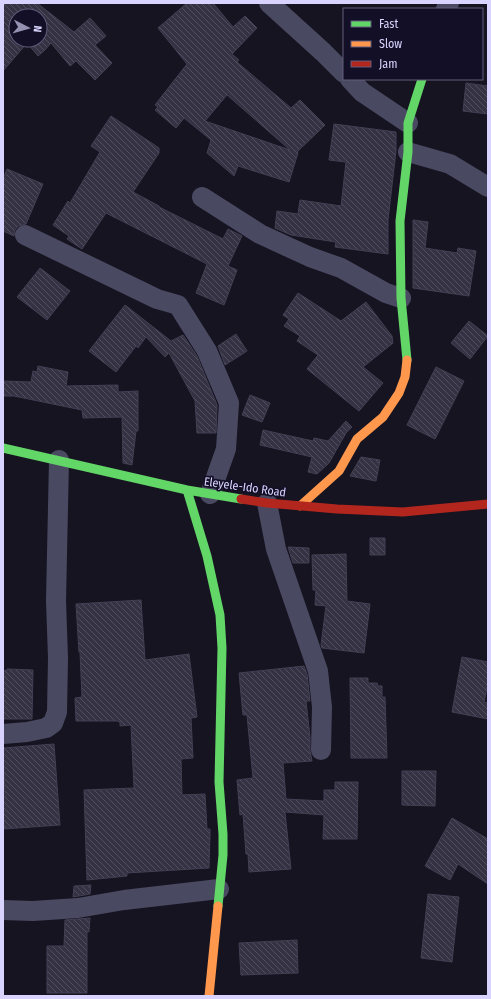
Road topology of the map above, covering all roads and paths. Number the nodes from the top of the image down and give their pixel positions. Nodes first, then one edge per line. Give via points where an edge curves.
1 (269, 3) edge
2 (343, 72) edge
3 (351, 80) edge
4 (422, 80) edge
5 (408, 123) junction
6 (408, 152) junction
7 (488, 187) edge
8 (202, 197) dead end
9 (25, 236) dead end
10 (401, 298) junction
11 (3, 448) edge
12 (59, 460) junction
13 (187, 490) junction
14 (210, 494) junction
15 (267, 502) junction
16 (488, 504) edge
17 (300, 506) junction
18 (3, 734) edge
19 (321, 750) dead end
20 (219, 889) junction
21 (3, 910) edge
22 (209, 996) edge

1 - 2 street
3 - 5 street via 362,92
4 - 5 street
5 - 6 street
6 - 7 street via 450,164
6 - 10 street via 400,221
8 - 10 street via 260,234 341,268 386,294
9 - 14 street via 157,299 178,305 207,351 229,402 226,449
10 - 17 street via 407,357 405,376 398,393 383,417 358,439 339,471
11 - 12 street, Eleyele-Ido Road
12 - 13 street, Eleyele-Ido Road
12 - 18 street via 57,712 53,723 46,728
13 - 14 street, Eleyele-Ido Road
13 - 20 street via 207,556 220,615 222,648 219,782 223,855
14 - 15 street, Eleyele-Ido Road
15 - 17 street, Eleyele-Ido Road
15 - 19 street via 276,549 318,671 322,707
16 - 17 street, Eleyele-Ido Road via 403,512
20 - 21 street via 78,908
20 - 22 street

